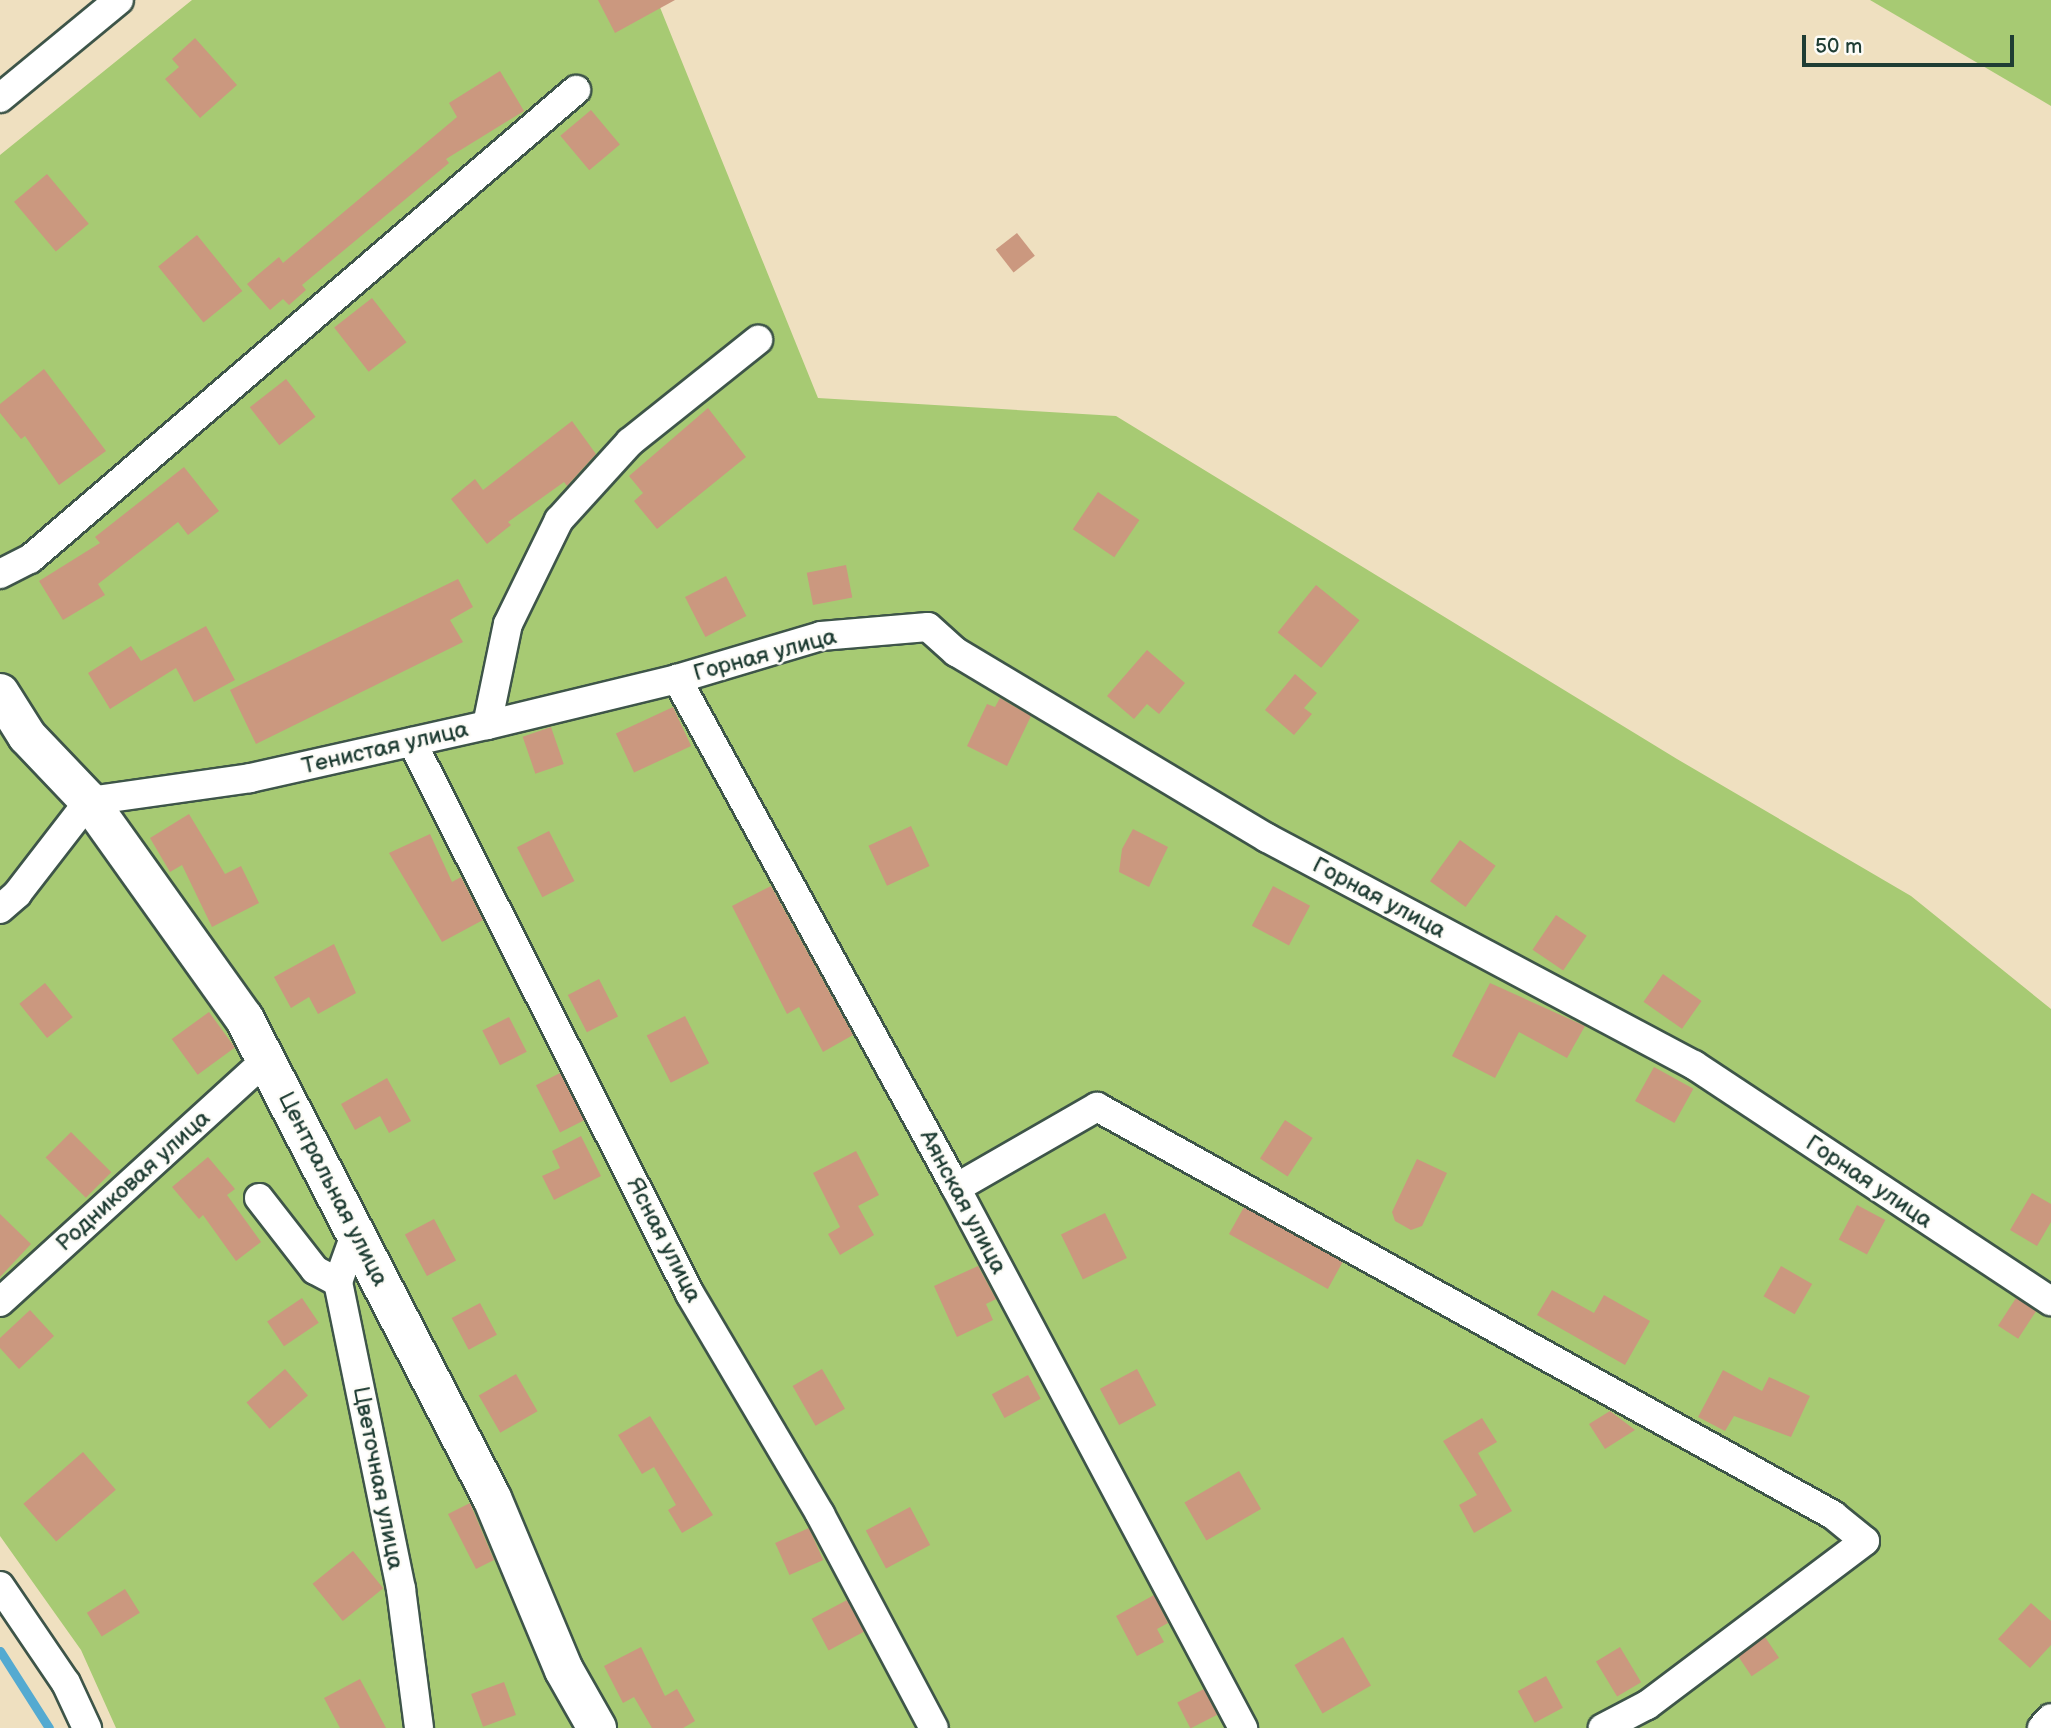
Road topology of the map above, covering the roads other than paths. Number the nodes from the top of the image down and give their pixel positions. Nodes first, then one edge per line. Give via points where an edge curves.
1 (120, 0) edge
2 (576, 90) dead end
3 (0, 98) edge
4 (758, 340) dead end
5 (0, 574) edge
6 (677, 679) junction
7 (0, 693) edge
8 (487, 725) junction
9 (412, 742) junction
10 (89, 802) junction
11 (0, 909) edge
12 (266, 1060) junction
13 (956, 1188) junction
14 (259, 1198) dead end
15 (356, 1232) junction
16 (338, 1282) junction
17 (2051, 1301) edge
18 (0, 1302) edge
19 (0, 1586) edge
20 (2051, 1718) edge
21 (87, 1728) edge
22 (419, 1728) edge
23 (597, 1728) edge
24 (934, 1728) edge
25 (1242, 1728) edge
26 (1603, 1728) edge
27 (2042, 1728) edge

1 - 3 street
2 - 5 street via 30,559
4 - 8 street via 630,442 559,520 508,624
6 - 8 street, Тенистая улица
6 - 13 street, Аянская улица
6 - 17 street, Горная улица via 821,636 928,627 956,652 1267,838 1694,1065
7 - 10 main road, Центральная улица via 27,736
8 - 9 street, Тенистая улица
9 - 10 street, Тенистая улица via 250,778
9 - 24 street, Ясная улица via 690,1294 820,1514
10 - 11 street via 18,894
10 - 12 main road, Центральная улица via 244,1018
12 - 15 main road, Центральная улица
12 - 18 street, Родниковая улица
13 - 25 street, Аянская улица
13 - 26 street via 1097,1107 1821,1508 1865,1541 1647,1705
14 - 16 street via 315,1270
15 - 16 street
15 - 23 main road, Центральная улица via 492,1498 564,1670
16 - 22 street, Цветочная улица via 401,1589
19 - 21 street via 66,1683
20 - 27 street

